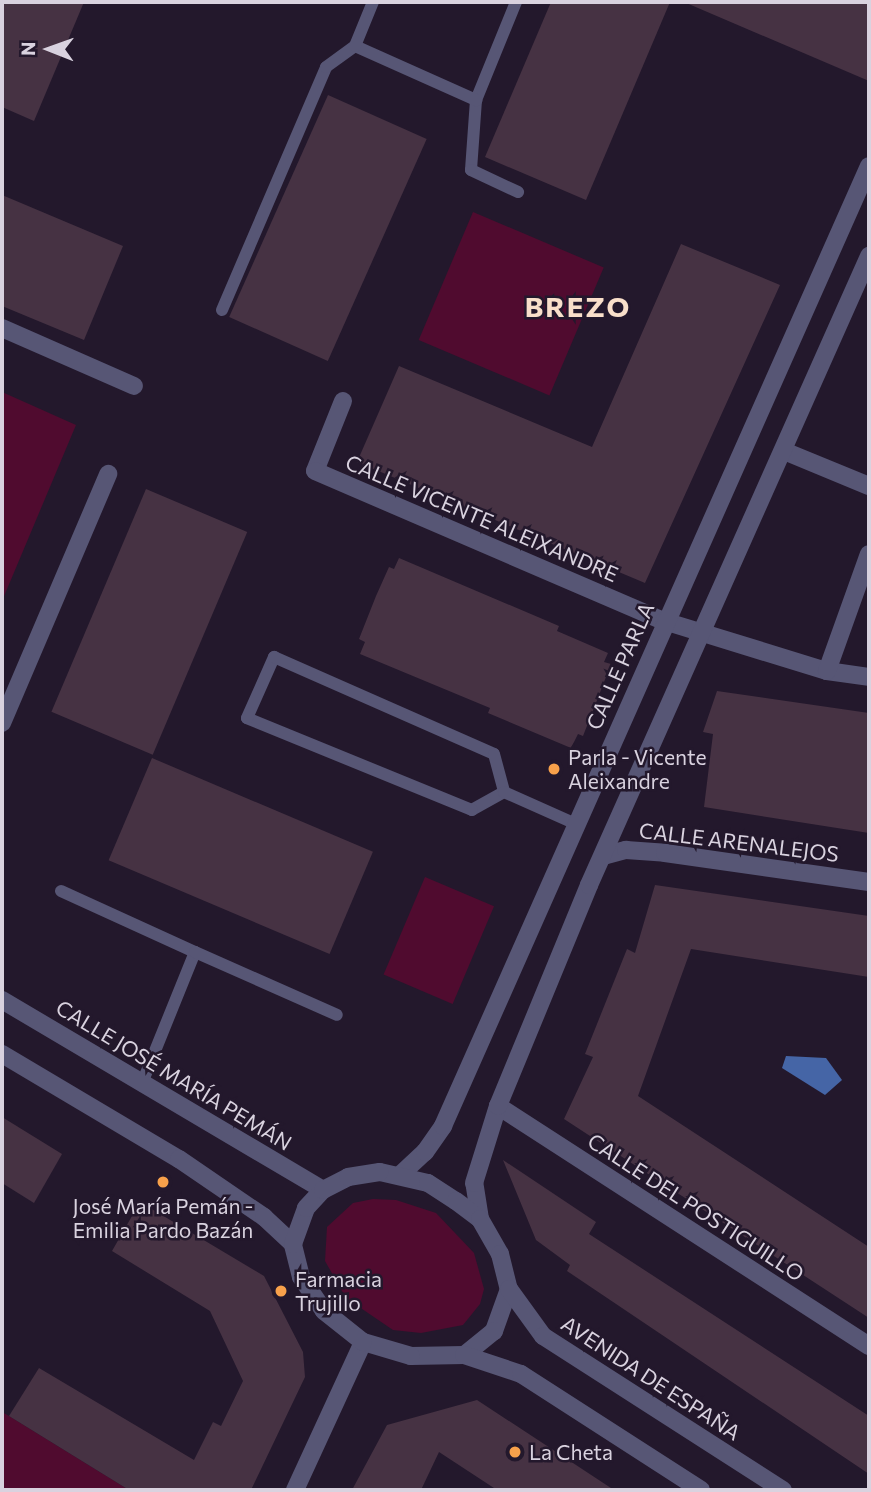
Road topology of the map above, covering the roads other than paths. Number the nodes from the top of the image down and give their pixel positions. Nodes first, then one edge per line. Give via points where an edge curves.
1 (373, 2) edge
2 (516, 2) edge
3 (355, 46) junction
4 (476, 100) junction
5 (869, 166) edge
6 (518, 192) dead end
7 (869, 256) edge
8 (222, 310) dead end
9 (2, 328) edge
10 (134, 386) dead end
11 (343, 401) dead end
12 (784, 451) junction
13 (108, 474) dead end
14 (869, 486) edge
15 (869, 554) edge
16 (664, 621) junction
17 (702, 633) junction
18 (827, 671) junction
19 (869, 677) edge
20 (2, 723) edge
21 (504, 792) junction
22 (576, 824) junction
23 (603, 856) junction
24 (869, 882) edge
25 (61, 891) dead end
26 (195, 952) junction
27 (2, 999) edge
28 (337, 1015) dead end
29 (2, 1054) edge
30 (142, 1083) junction
31 (498, 1106) junction
32 (400, 1175) junction
33 (323, 1190) junction
34 (480, 1219) junction
35 (293, 1244) junction
36 (509, 1289) junction
37 (363, 1342) junction
38 (869, 1346) edge
39 (464, 1355) junction
40 (697, 1489) edge
41 (295, 1490) edge
42 (783, 1490) edge

1 - 3 lane
2 - 4 lane
3 - 4 lane
3 - 8 lane via 326,67
4 - 6 lane via 471,170
5 - 16 street, CALLE PARLA via 734,478
7 - 12 street
9 - 10 street
11 - 16 street, CALLE VICENTE ALEIXANDRE via 315,471
12 - 14 street
12 - 17 street
13 - 20 street
15 - 18 street
16 - 17 street, CALLE VICENTE ALEIXANDRE
16 - 22 street, CALLE PARLA
17 - 18 street, CALLE VICENTE ALEIXANDRE
17 - 23 street
18 - 19 street, CALLE VICENTE ALEIXANDRE
21 - 21 lane via 494,754 274,657 247,718 472,810
21 - 22 lane
22 - 32 street, CALLE PARLA via 443,1126 425,1152
23 - 24 street, CALLE ARENALEJOS via 626,850 665,853
23 - 31 street
25 - 26 lane
26 - 28 lane
26 - 30 lane
27 - 30 street, CALLE JOSÉ MARÍA PEMÁN
29 - 35 street via 179,1159 264,1217
30 - 33 street, CALLE JOSÉ MARÍA PEMÁN
31 - 34 street via 474,1183
31 - 38 street, CALLE DEL POSTIGUILLO
32 - 33 street via 348,1177
32 - 34 street via 428,1183
33 - 35 street via 306,1208
34 - 36 street via 500,1254
35 - 37 street via 300,1277 324,1311
36 - 39 street via 494,1331
36 - 42 street, AVENIDA DE ESPAÑA via 543,1336
37 - 39 street via 411,1356
37 - 41 street
39 - 40 street via 521,1374

